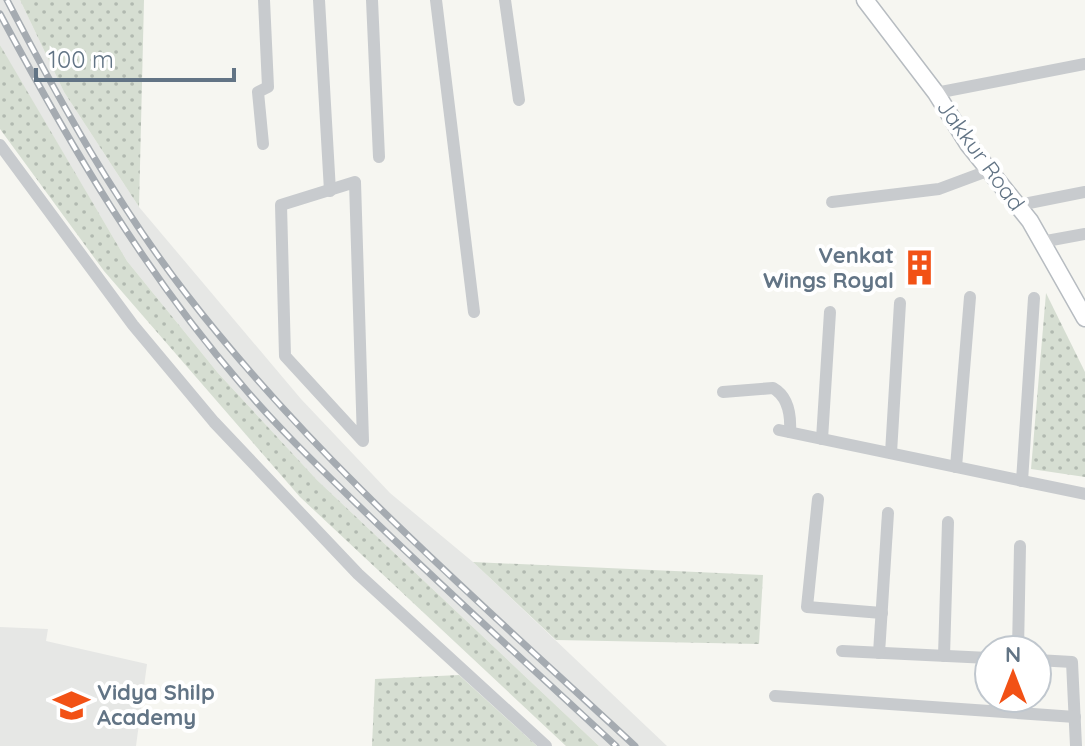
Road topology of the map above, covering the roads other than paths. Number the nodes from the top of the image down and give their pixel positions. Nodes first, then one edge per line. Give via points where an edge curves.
1 (264, 0) edge
2 (319, 0) edge
3 (372, 0) edge
4 (436, 0) edge
5 (505, 0) edge
6 (865, 0) edge
7 (1085, 64) edge
8 (936, 93) junction
9 (519, 100) dead end
10 (263, 144) dead end
11 (0, 145) edge
12 (379, 157) dead end
13 (990, 170) junction
14 (330, 191) junction
15 (1085, 192) edge
16 (832, 202) dead end
17 (1019, 205) junction
18 (1085, 234) edge
19 (1041, 242) junction
20 (970, 297) dead end
21 (1034, 298) dead end
22 (900, 303) dead end
23 (474, 312) dead end
24 (830, 312) dead end
25 (1085, 318) edge
26 (723, 392) dead end
27 (822, 439) junction
28 (891, 453) junction
29 (956, 467) junction
30 (1022, 481) junction
31 (1085, 494) edge
32 (818, 499) dead end
33 (888, 513) dead end
34 (948, 522) dead end
35 (1020, 546) dead end
36 (882, 613) junction
37 (1018, 634) edge
38 (842, 651) dead end
39 (879, 653) junction
40 (944, 656) junction
41 (973, 657) edge
42 (1053, 661) edge
43 (775, 696) dead end
44 (1075, 717) junction
45 (546, 746) edge
46 (1076, 746) edge

1 - 10 street via 268,87 258,92
2 - 14 street
3 - 12 street
4 - 23 street
5 - 9 street
6 - 8 street, Jakkur Road
7 - 8 street
8 - 13 street, Jakkur Road
11 - 45 street via 133,325 214,422 358,574
13 - 16 street via 939,189
13 - 17 street, Jakkur Road
14 - 14 street via 355,182 363,441 285,356 281,205
15 - 17 street
17 - 19 street, Jakkur Road
18 - 19 street
19 - 25 street, Jakkur Road
20 - 29 street
21 - 30 street
22 - 28 street
24 - 27 street
26 - 27 street via 778,390 791,415 785,431
27 - 28 street
28 - 29 street
29 - 30 street
30 - 31 street
32 - 36 street via 807,607
33 - 36 street
34 - 40 street
35 - 37 street
36 - 39 street
38 - 39 street
39 - 40 street
40 - 41 street
42 - 44 street via 1072,662
43 - 44 street
44 - 46 street

